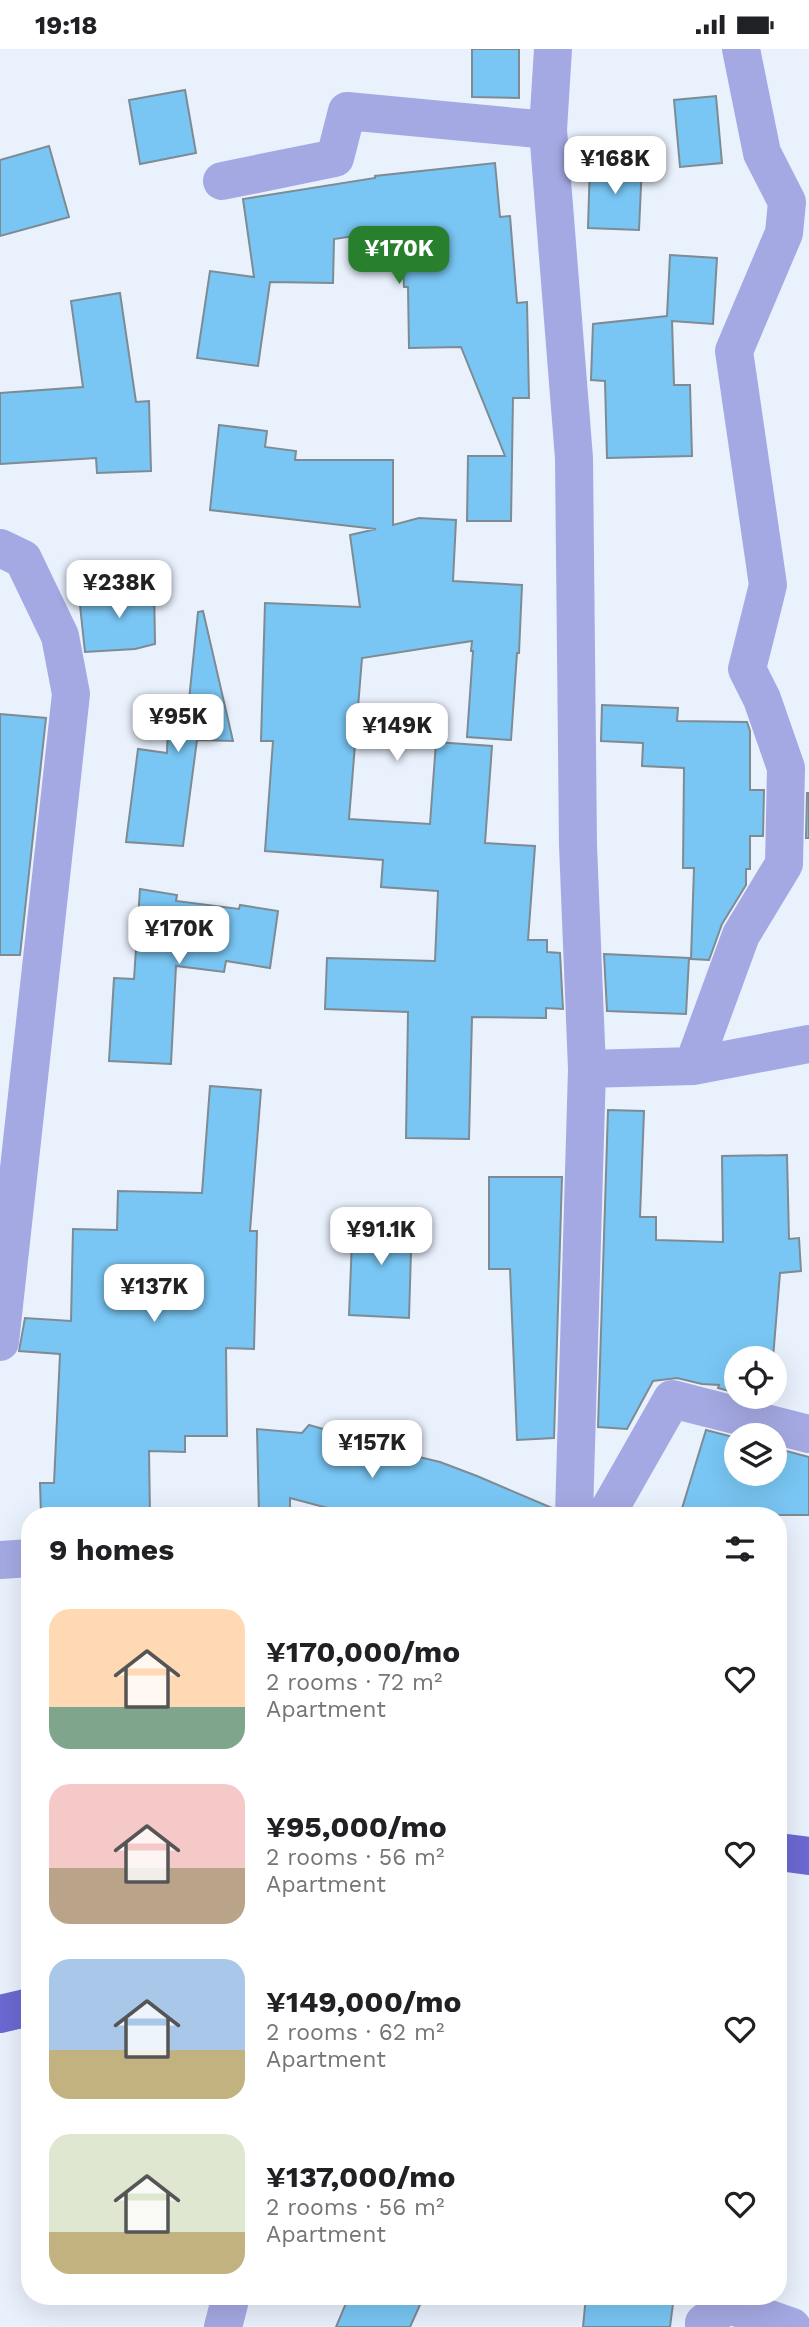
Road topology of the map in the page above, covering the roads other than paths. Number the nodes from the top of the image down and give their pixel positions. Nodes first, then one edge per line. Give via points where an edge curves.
1 (552, 49) edge
2 (741, 49) edge
3 (548, 130) junction
4 (222, 181) dead end
5 (0, 548) edge
6 (809, 1045) edge
7 (693, 1066) junction
8 (587, 1069) junction
9 (3, 1279) edge
10 (0, 1342) edge
11 (809, 1434) edge
12 (574, 1507) edge
13 (611, 1507) edge
14 (21, 1559) edge
15 (0, 1560) edge
16 (787, 1853) edge
17 (809, 1856) edge
18 (21, 2009) edge
19 (0, 2014) edge
20 (229, 2305) edge
21 (717, 2309) edge
22 (223, 2327) edge
23 (792, 2327) edge

1 - 3 street
2 - 7 street via 762,153 787,202 784,233 734,351 768,585 747,669 786,768 784,865 741,935
3 - 4 street via 347,111 335,158
3 - 8 street via 574,458 578,845
5 - 9 street via 23,559 29,570 60,636 71,694
6 - 7 street
7 - 8 street
8 - 12 street
9 - 10 street
11 - 13 street via 672,1399
14 - 15 street
16 - 17 main road
18 - 19 main road
20 - 22 street
21 - 23 street

